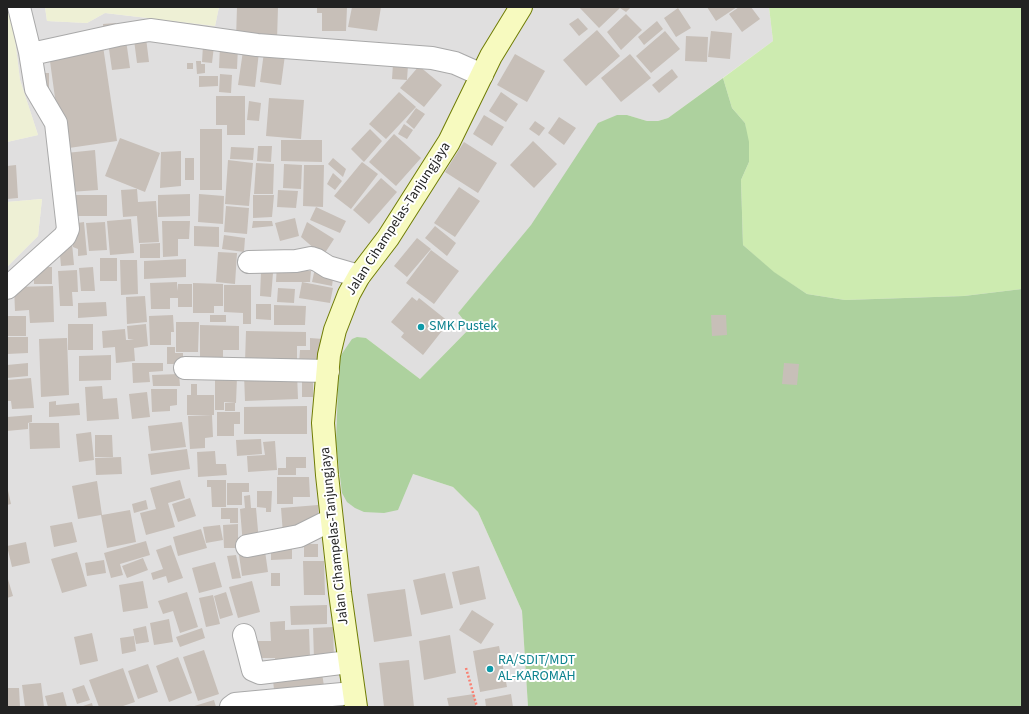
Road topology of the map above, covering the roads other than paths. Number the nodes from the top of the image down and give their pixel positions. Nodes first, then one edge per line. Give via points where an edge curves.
1 (19, 7) edge
2 (521, 7) edge
3 (30, 52) junction
4 (482, 75) junction
5 (249, 262) dead end
6 (359, 276) junction
7 (7, 288) edge
8 (185, 368) dead end
9 (328, 371) junction
10 (331, 520) junction
11 (247, 546) dead end
12 (244, 635) dead end
13 (349, 662) junction
14 (355, 700) edge
15 (231, 707) edge

1 - 3 street
2 - 4 main road, Jalan Cihampelas-Tanjungjaya
3 - 4 street via 36,53 150,30 257,45 432,58 455,63
3 - 7 street via 36,89 56,123 68,229 65,236
4 - 6 main road, Jalan Cihampelas-Tanjungjaya via 449,142 388,238
5 - 6 street via 296,261 311,258 328,267
6 - 9 main road, Jalan Cihampelas-Tanjungjaya via 335,330
8 - 9 street
9 - 10 main road, Jalan Cihampelas-Tanjungjaya via 323,423
10 - 11 street via 299,536
10 - 13 main road, Jalan Cihampelas-Tanjungjaya
12 - 13 street via 253,670 260,673
13 - 14 main road, Jalan Cihampelas-Tanjungjaya
14 - 15 street via 235,704

